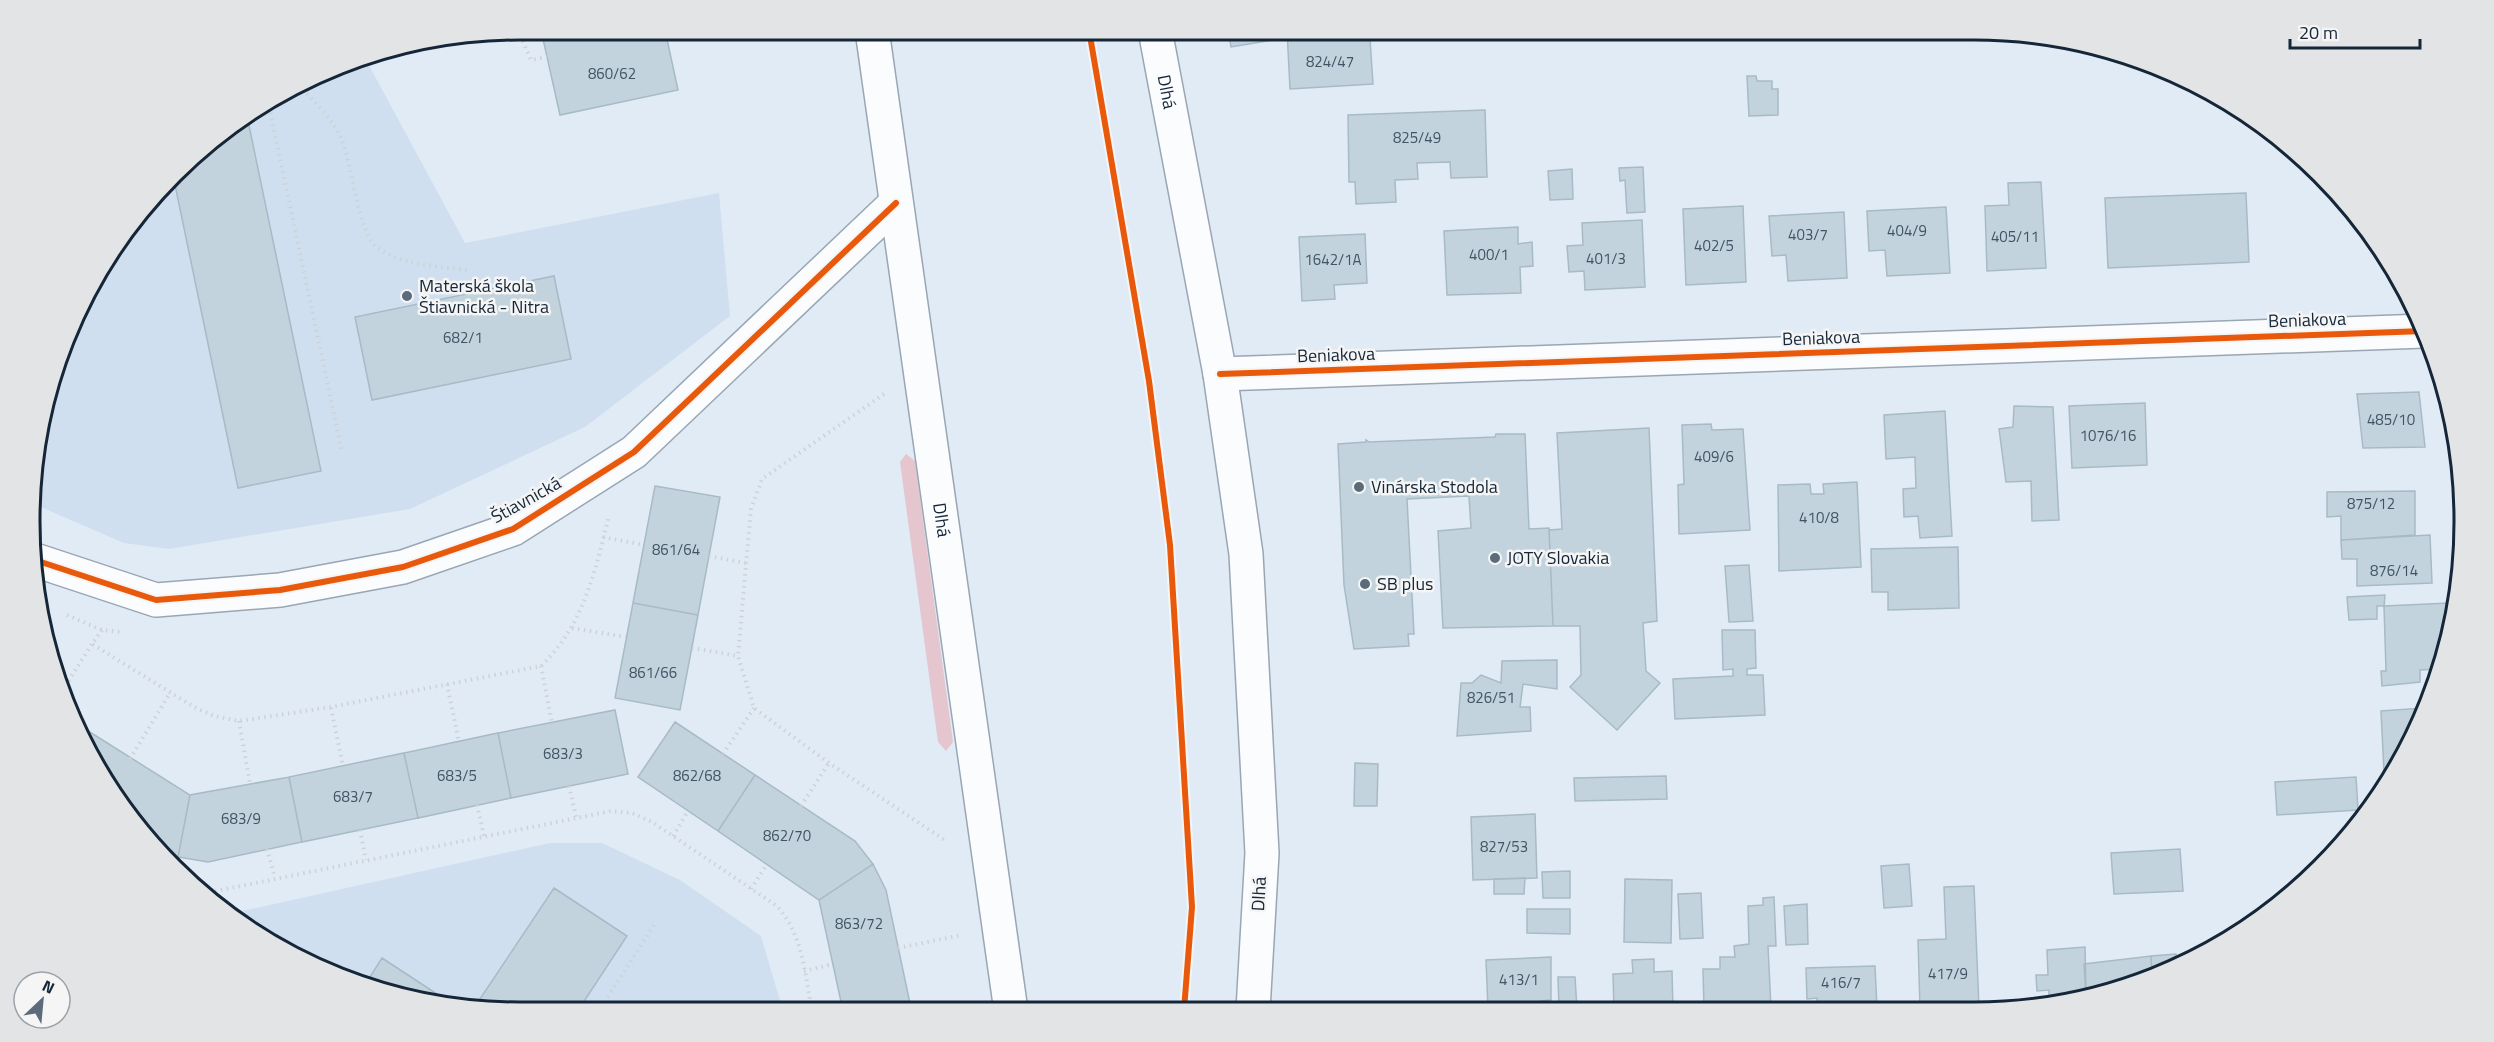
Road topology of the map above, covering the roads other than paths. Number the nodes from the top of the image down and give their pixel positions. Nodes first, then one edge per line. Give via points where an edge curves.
1 (873, 40) edge
2 (1157, 40) edge
3 (896, 203) junction
4 (2414, 331) edge
5 (1220, 374) junction
6 (43, 563) edge
7 (1010, 1002) edge
8 (1253, 1002) edge

1 - 3 street, Dlhá
2 - 5 street, Dlhá
3 - 6 street, Štiavnická via 634,452 513,529 403,567 280,590 156,600
3 - 7 street, Dlhá
4 - 5 street, Beniakova
5 - 8 street, Dlhá via 1246,554 1262,853

